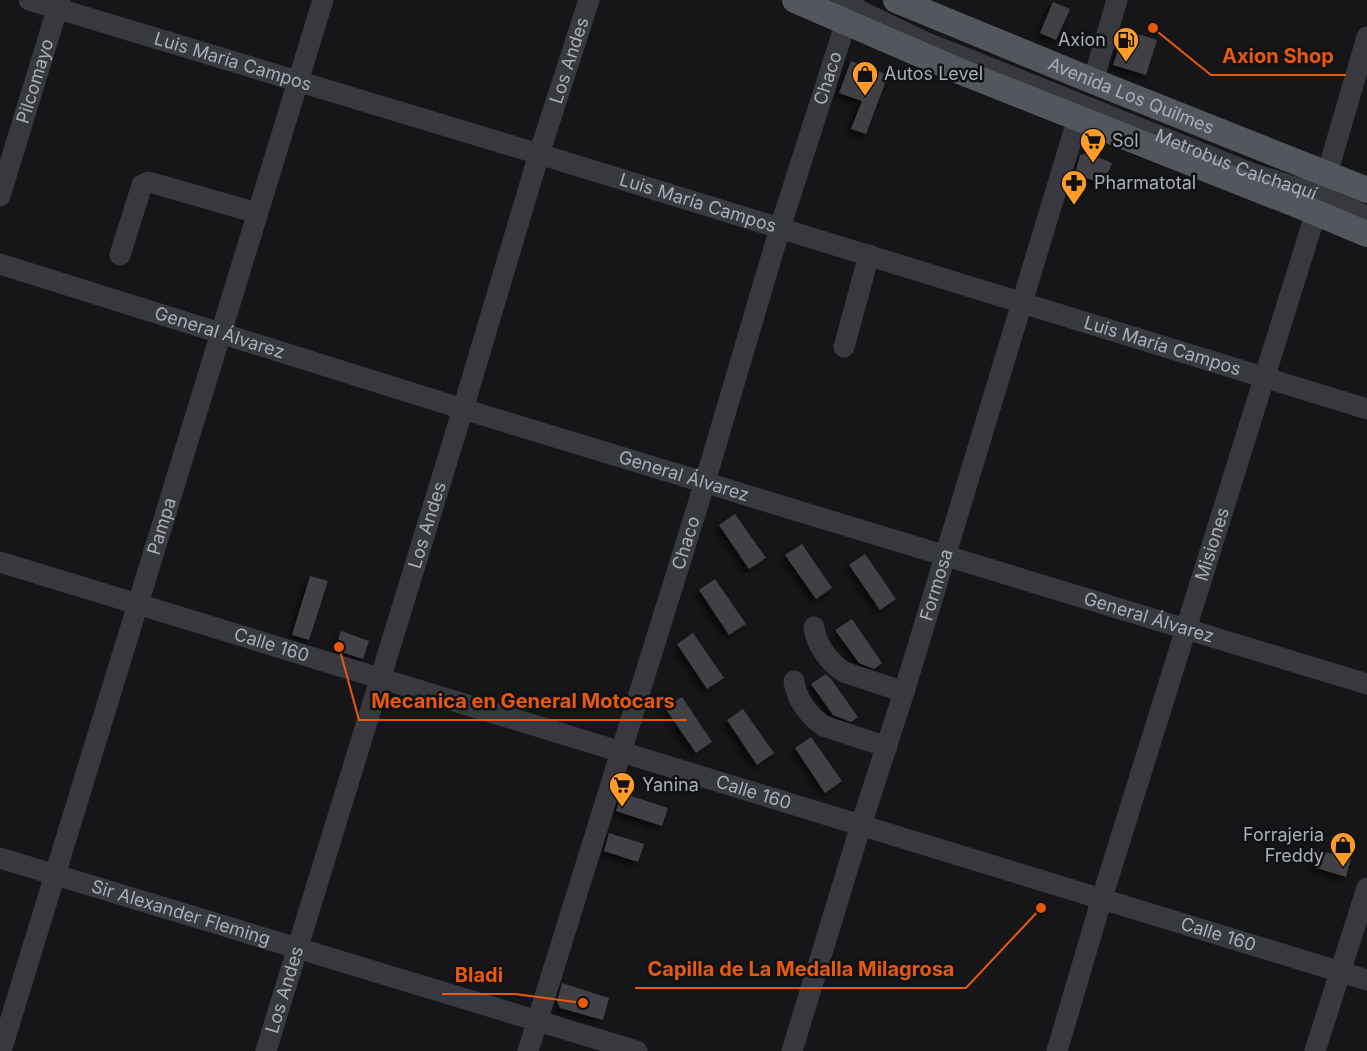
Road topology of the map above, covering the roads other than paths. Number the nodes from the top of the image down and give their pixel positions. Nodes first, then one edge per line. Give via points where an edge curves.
1 (29, 0) edge
2 (322, 0) edge
3 (589, 0) edge
4 (795, 0) edge
5 (896, 0) edge
6 (1117, 0) edge
7 (59, 4) edge
8 (848, 6) edge
9 (1367, 37) edge
10 (973, 61) junction
11 (297, 81) junction
12 (1093, 81) junction
13 (1081, 120) junction
14 (539, 154) junction
15 (1367, 190) edge
16 (1321, 192) junction
17 (0, 196) edge
18 (1367, 207) edge
19 (257, 213) junction
20 (1367, 216) edge
21 (780, 228) junction
22 (1367, 234) edge
23 (120, 255) dead end
24 (869, 255) junction
25 (0, 264) edge
26 (1022, 302) junction
27 (219, 333) junction
28 (844, 347) dead end
29 (1264, 377) junction
30 (463, 409) junction
31 (1367, 409) edge
32 (705, 482) junction
33 (945, 555) junction
34 (0, 562) edge
35 (138, 603) junction
36 (814, 627) dead end
37 (1187, 630) junction
38 (380, 679) junction
39 (794, 681) dead end
40 (1367, 684) edge
41 (904, 693) junction
42 (887, 747) junction
43 (621, 751) junction
44 (861, 825) junction
45 (0, 858) edge
46 (54, 874) junction
47 (1367, 888) edge
48 (1102, 898) junction
49 (297, 947) junction
50 (1341, 971) junction
51 (1367, 980) edge
52 (537, 1021) junction
53 (1, 1051) edge
54 (266, 1051) edge
55 (528, 1051) edge
56 (637, 1051) edge
57 (792, 1051) edge
58 (1057, 1051) edge
59 (1315, 1051) edge

1 - 7 street, Luis María Campos
2 - 11 street, Pampa
3 - 14 street, Los Andes
4 - 8 main road, Avenida Los Quilmes
5 - 12 main road, Avenida Los Quilmes
6 - 12 street
7 - 11 street, Luis María Campos
7 - 17 street, Pilcomayo
8 - 10 street, Metrobus Calchaquí
8 - 13 main road, Avenida Los Quilmes
8 - 16 street, Metrobus Calchaquí via 1030,67 1271,164
8 - 21 street, Chaco
9 - 16 street, Misiones
10 - 13 street, Metrobus Calchaquí
10 - 16 street, Metrobus Calchaquí via 1251,173
11 - 14 street, Luis María Campos
11 - 19 street, Pampa
12 - 16 main road, Avenida Los Quilmes
13 - 16 main road, Avenida Los Quilmes
13 - 26 street, Formosa via 1074,131
14 - 21 street, Luis María Campos
14 - 30 street, Los Andes
15 - 16 main road, Avenida Los Quilmes
16 - 18 street, Metrobus Calchaquí
16 - 20 street, Metrobus Calchaquí
16 - 22 main road, Avenida Los Quilmes
16 - 29 street, Misiones
19 - 23 street via 149,182 142,185
19 - 27 street, Pampa
21 - 24 street, Luis María Campos
21 - 32 street, Chaco
24 - 26 street, Luis María Campos
24 - 28 street
25 - 27 street, General Álvarez
26 - 29 street, Luis María Campos
26 - 33 street, Formosa
27 - 30 street, General Álvarez
27 - 35 street, Pampa
29 - 31 street, Luis María Campos
29 - 37 street, Misiones
30 - 32 street, General Álvarez
30 - 38 street, Los Andes
32 - 33 street, General Álvarez
32 - 43 street, Chaco
33 - 37 street, General Álvarez
33 - 41 street, Formosa
34 - 35 street, Calle 160
35 - 38 street, Calle 160
35 - 46 street, Pampa
36 - 41 street via 836,667
37 - 40 street, General Álvarez
37 - 48 street, Misiones
38 - 43 street, Calle 160
38 - 49 street, Los Andes
39 - 42 street via 795,690 816,721
41 - 42 street, Formosa
42 - 44 street, Formosa
43 - 44 street, Calle 160
43 - 52 street, Chaco
44 - 48 street, Calle 160
44 - 57 street, Formosa
45 - 46 street, Sir Alexander Fleming
46 - 49 street, Sir Alexander Fleming
46 - 53 street, Pampa
47 - 50 street
48 - 50 street, Calle 160
48 - 58 street, Misiones
49 - 52 street, Sir Alexander Fleming
49 - 54 street, Los Andes
50 - 51 street, Calle 160
50 - 59 street
52 - 55 street, Chaco
52 - 56 street, Sir Alexander Fleming

